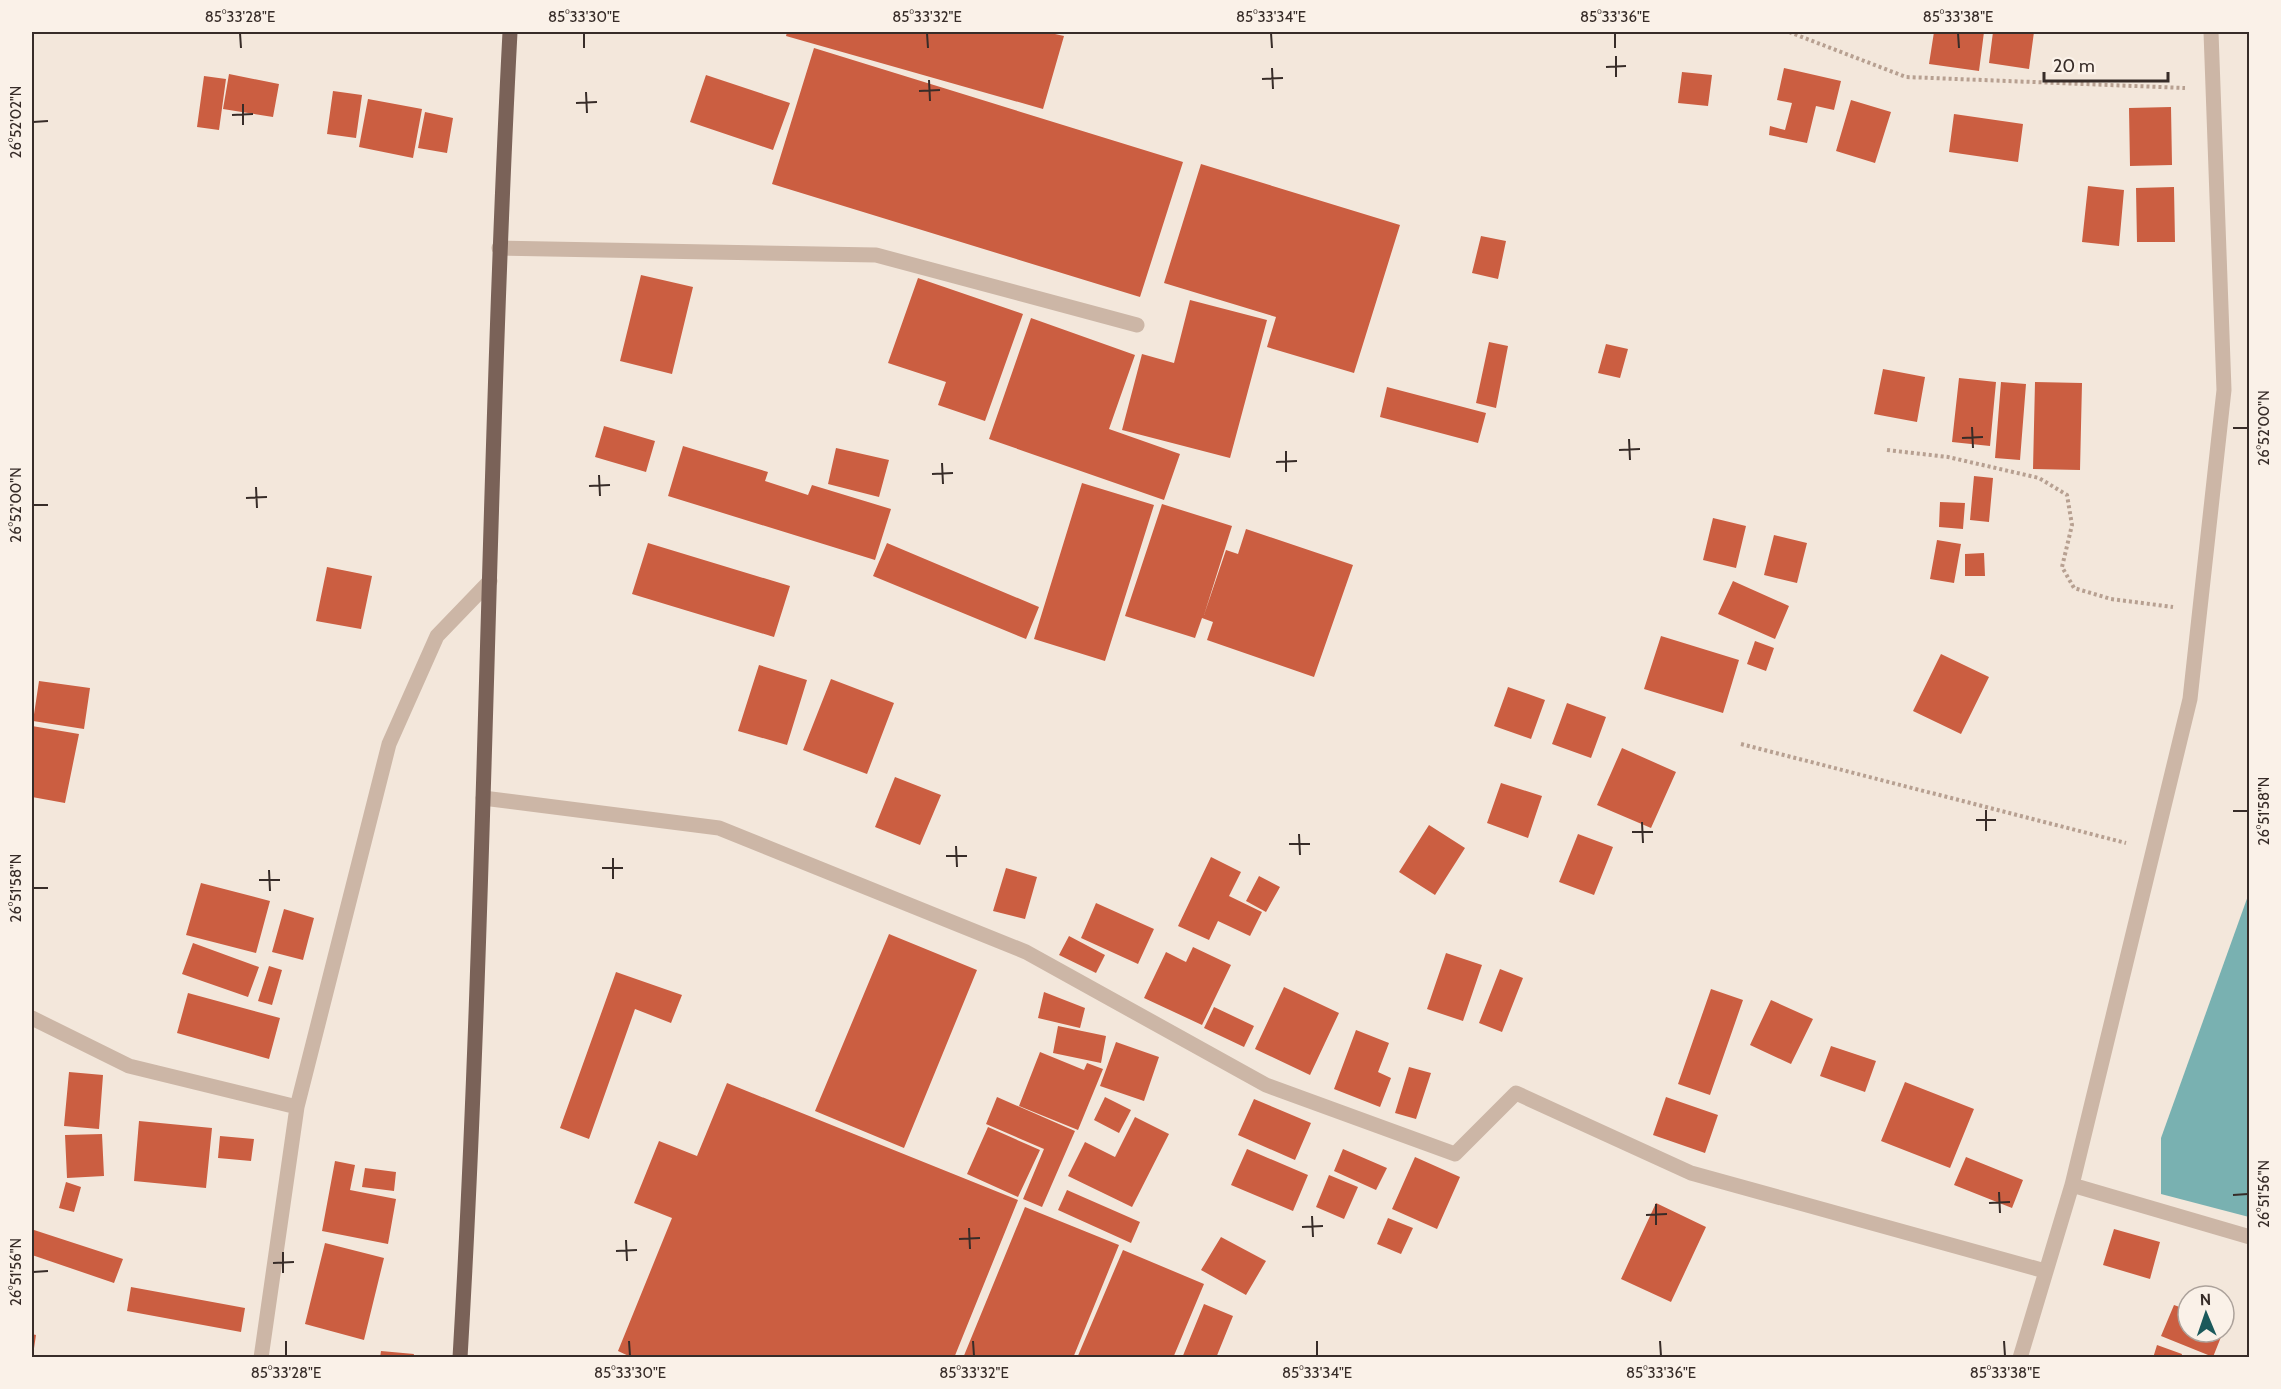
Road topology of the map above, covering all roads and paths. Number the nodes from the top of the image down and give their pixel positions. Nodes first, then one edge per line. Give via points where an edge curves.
1 (510, 32) edge
2 (1789, 32) edge
3 (2211, 32) edge
4 (2212, 89) junction
5 (499, 248) junction
6 (1137, 325) dead end
7 (1887, 450) dead end
8 (489, 581) junction
9 (2200, 611) junction
10 (1741, 744) dead end
11 (483, 798) junction
12 (2153, 850) junction
13 (32, 1018) edge
14 (297, 1107) junction
15 (2072, 1185) junction
16 (2250, 1237) edge
17 (2045, 1271) junction
18 (261, 1358) edge
19 (460, 1358) edge
20 (2020, 1358) edge

1 - 5 main road
2 - 4 path via 1906,77
3 - 4 street
4 - 9 street via 2224,390
5 - 6 street via 876,255
5 - 8 main road
7 - 9 path via 1948,457 2039,478 2067,495 2072,525 2062,567 2074,588 2111,599
8 - 11 main road
8 - 14 street via 437,636 389,744
9 - 12 street via 2190,699
10 - 12 path
11 - 17 street via 719,828 1026,952 1266,1085 1455,1154 1516,1092 1691,1173
11 - 19 main road
12 - 15 street
13 - 14 street via 129,1066
14 - 18 street
15 - 16 street
15 - 17 street
17 - 20 street

